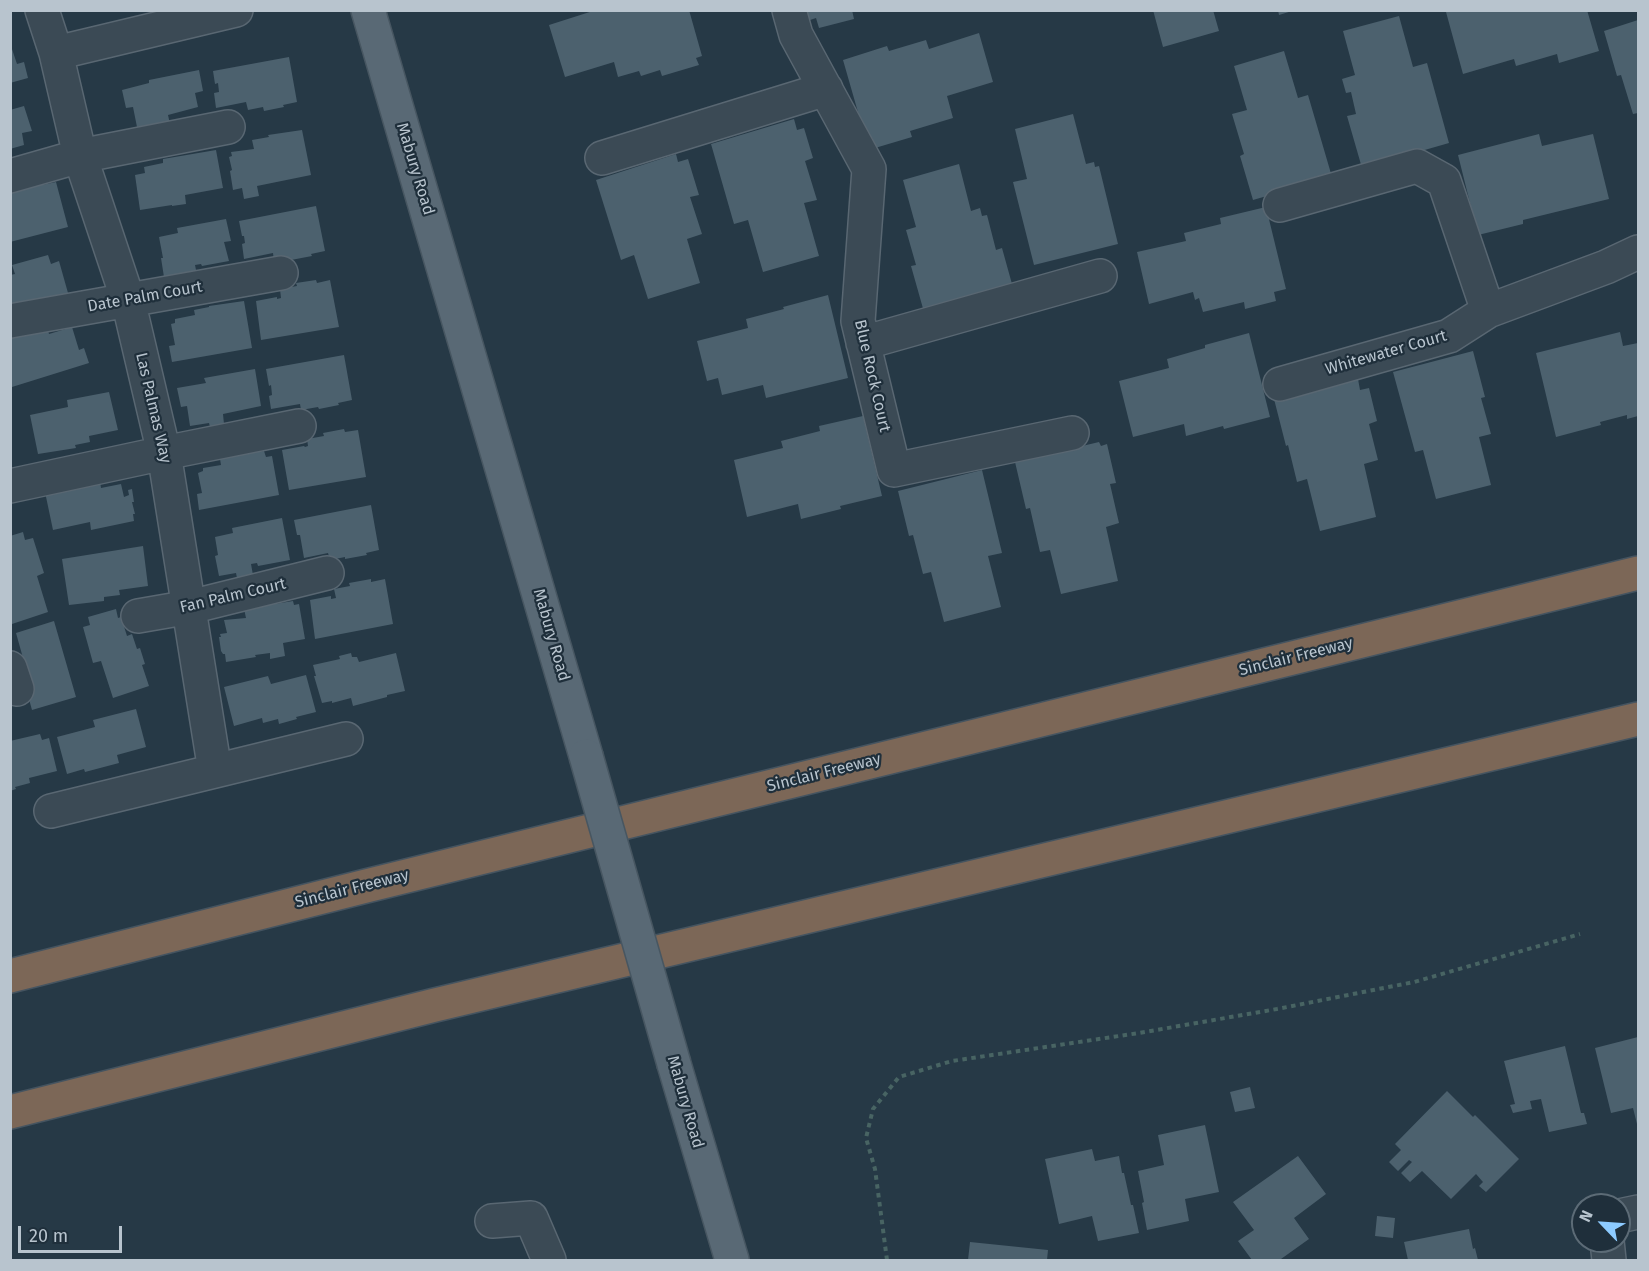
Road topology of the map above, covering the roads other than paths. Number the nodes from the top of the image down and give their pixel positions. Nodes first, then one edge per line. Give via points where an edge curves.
1 (42, 10) edge
2 (368, 10) edge
3 (789, 10) edge
4 (215, 13) edge
5 (56, 53) junction
6 (826, 90) junction
7 (228, 127) dead end
8 (80, 156) junction
9 (602, 158) dead end
10 (10, 176) edge
11 (1280, 205) dead end
12 (1638, 252) edge
13 (280, 273) dead end
14 (1100, 276) dead end
15 (128, 300) junction
16 (1488, 311) junction
17 (10, 321) edge
18 (863, 343) junction
19 (1280, 384) dead end
20 (299, 426) dead end
21 (1072, 433) dead end
22 (164, 453) junction
23 (10, 486) edge
24 (327, 573) dead end
25 (1638, 573) edge
26 (190, 607) junction
27 (138, 616) dead end
28 (1638, 719) edge
29 (346, 739) dead end
30 (215, 771) junction
31 (51, 811) dead end
32 (10, 976) edge
33 (10, 1112) edge
34 (492, 1221) dead end
35 (549, 1260) edge
36 (732, 1260) edge

1 - 5 street, Las Palmas Way
2 - 36 main road, Mabury Road, bridge
3 - 6 street, Blue Rock Court via 796,35
4 - 5 street
5 - 8 street, Las Palmas Way
6 - 9 street
6 - 18 street, Blue Rock Court via 868,170 858,321
7 - 8 street
8 - 10 street
8 - 15 street, Las Palmas Way
11 - 16 street via 1416,166 1444,181
12 - 16 street, Whitewater Court
13 - 15 street, Date Palm Court
14 - 18 street
15 - 17 street, Date Palm Court
15 - 22 street, Las Palmas Way
16 - 19 street, Whitewater Court via 1449,336
18 - 21 street, Blue Rock Court via 894,470
20 - 22 street
22 - 23 street
22 - 26 street, Las Palmas Way
24 - 26 street, Fan Palm Court
25 - 32 highway, Sinclair Freeway
26 - 27 street, Fan Palm Court
26 - 30 street, Las Palmas Way
28 - 33 highway via 435,1005
29 - 30 street
30 - 31 street
34 - 35 street via 531,1218

